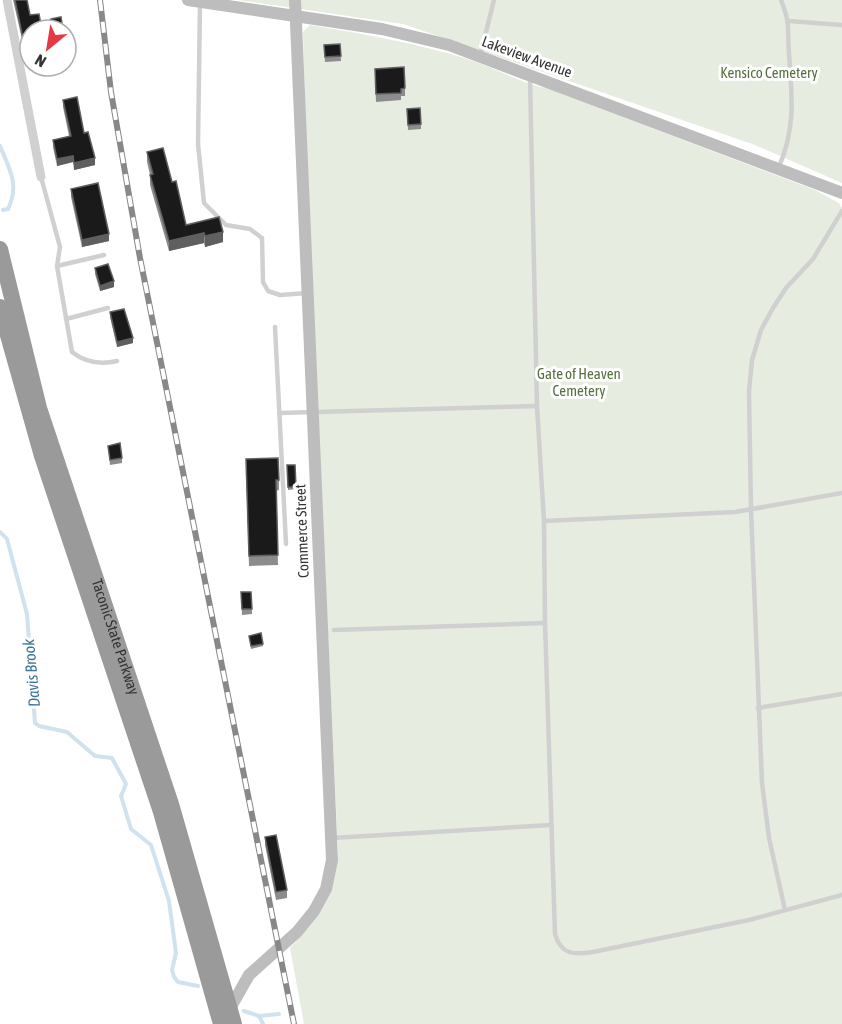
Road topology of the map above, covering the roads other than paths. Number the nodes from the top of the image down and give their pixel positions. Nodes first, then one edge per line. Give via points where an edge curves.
1 (8, 0) edge
2 (196, 0) edge
3 (295, 0) edge
4 (494, 0) edge
5 (781, 0) edge
6 (295, 15) junction
7 (789, 21) junction
8 (842, 25) edge
9 (480, 56) junction
10 (530, 74) junction
11 (778, 168) junction
12 (41, 177) joint
13 (842, 193) edge
14 (842, 211) edge
15 (0, 249) edge
16 (104, 255) dead end
17 (57, 266) junction
18 (308, 293) junction
19 (0, 307) edge
20 (108, 308) dead end
21 (66, 319) junction
22 (275, 327) dead end
23 (117, 362) dead end
24 (537, 406) junction
25 (312, 412) junction
26 (279, 413) junction
27 (842, 493) edge
28 (751, 510) junction
29 (544, 521) junction
30 (286, 544) dead end
31 (544, 623) junction
32 (334, 630) dead end
33 (842, 694) edge
34 (758, 708) junction
35 (551, 825) junction
36 (332, 838) junction
37 (842, 895) edge
38 (785, 910) junction
39 (227, 1020) edge

1 - 12 street
2 - 6 street, Lakeview Avenue
2 - 18 lane via 198,144 204,203 226,225 250,229 262,238 263,282 268,291 280,295
3 - 6 street, Commerce Street
4 - 9 lane
5 - 7 lane
6 - 9 street, Lakeview Avenue via 421,37
6 - 18 street, Commerce Street
7 - 8 lane
7 - 11 lane via 792,126
9 - 10 street, Lakeview Avenue
10 - 11 street, Lakeview Avenue
10 - 24 lane
11 - 13 street, Lakeview Avenue
12 - 17 lane via 60,247
14 - 28 lane via 813,259 786,288 761,330 752,360 749,391
15 - 39 highway, Taconic State Parkway via 39,408 171,804
16 - 17 lane
17 - 21 lane
18 - 25 street, Commerce Street
19 - 39 highway, Taconic State Parkway via 42,456
20 - 21 lane
21 - 23 lane via 72,352 101,365
22 - 26 lane
24 - 25 lane
24 - 29 lane
25 - 26 lane
25 - 36 street, Commerce Street
26 - 30 lane
27 - 28 lane
28 - 29 lane
28 - 34 lane
29 - 31 lane
31 - 32 lane
31 - 35 lane
33 - 34 lane
34 - 38 lane via 768,838
35 - 36 lane
35 - 38 lane via 555,934 559,946 567,953 577,955 623,946
36 - 39 street, Commerce Street via 328,881 318,904 297,932 249,975
37 - 38 lane

